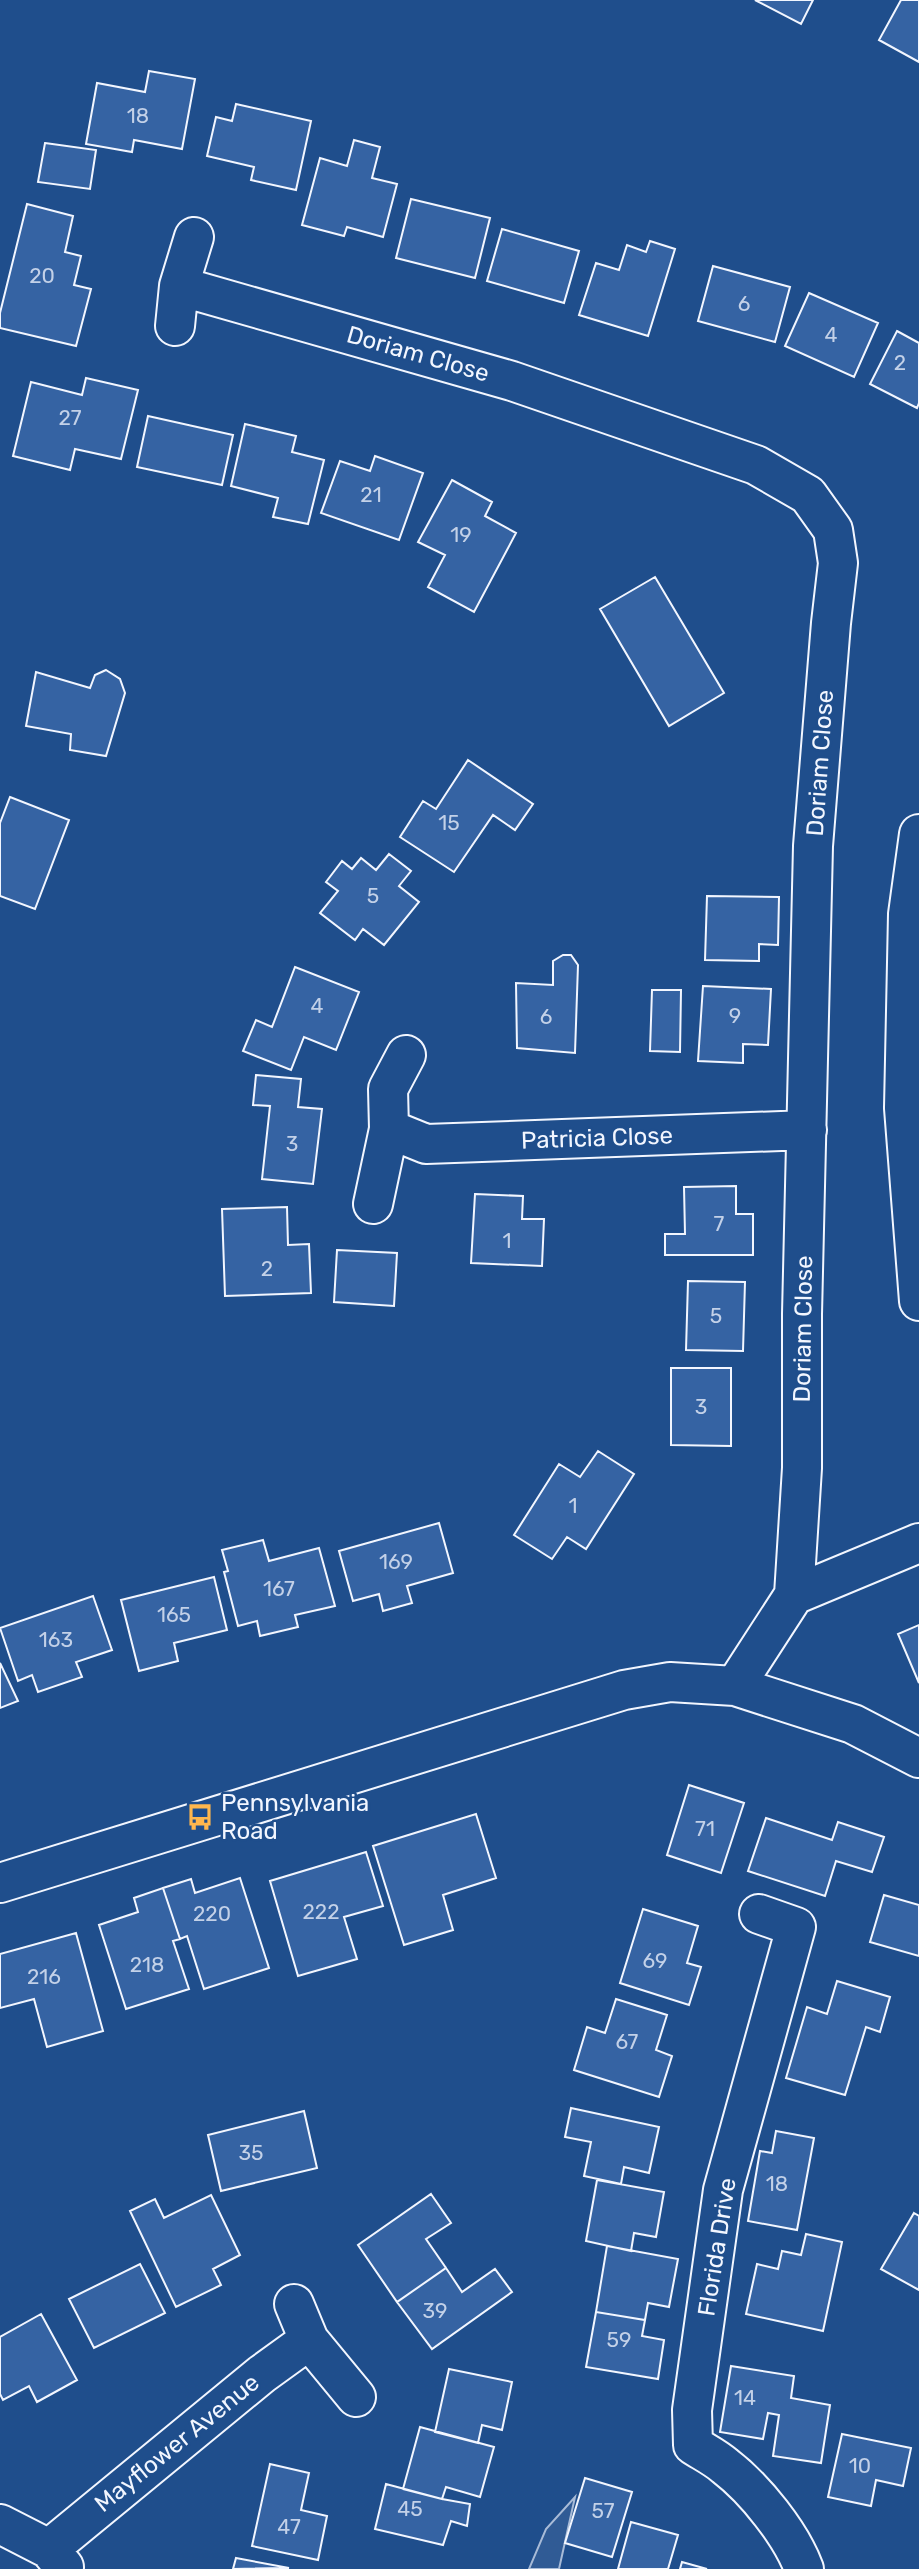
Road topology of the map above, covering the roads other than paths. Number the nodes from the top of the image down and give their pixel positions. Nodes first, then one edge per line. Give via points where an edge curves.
1 (194, 237) dead end
2 (179, 286) junction
3 (175, 326) dead end
4 (919, 834) edge
5 (406, 1055) dead end
6 (389, 1129) junction
7 (807, 1130) junction
8 (373, 1205) dead end
9 (919, 1301) edge
10 (919, 1543) edge
11 (794, 1595) junction
12 (735, 1686) junction
13 (919, 1758) edge
14 (0, 1883) edge
15 (759, 1914) dead end
16 (295, 2304) dead end
17 (309, 2340) junction
18 (356, 2397) dead end
19 (0, 2524) edge
20 (57, 2559) edge
21 (804, 2569) edge

1 - 2 street
2 - 3 street
2 - 7 street, Doriam Close via 512,381 756,465 808,495 834,530 838,563 813,846
4 - 9 street via 908,914 904,1108
5 - 6 street via 388,1088
6 - 7 street, Patricia Close via 426,1144
6 - 8 street
7 - 11 street, Doriam Close via 802,1468
10 - 11 street
11 - 12 street, Doriam Close
12 - 13 street via 853,1724
12 - 14 street via 670,1682 624,1690
15 - 21 street, Florida Drive via 796,1927 723,2190 692,2410 693,2445 725,2465 755,2495 797,2550
16 - 17 street
17 - 18 street
17 - 20 street, Mayflower Avenue via 262,2374
19 - 20 street, Mayflower Avenue

